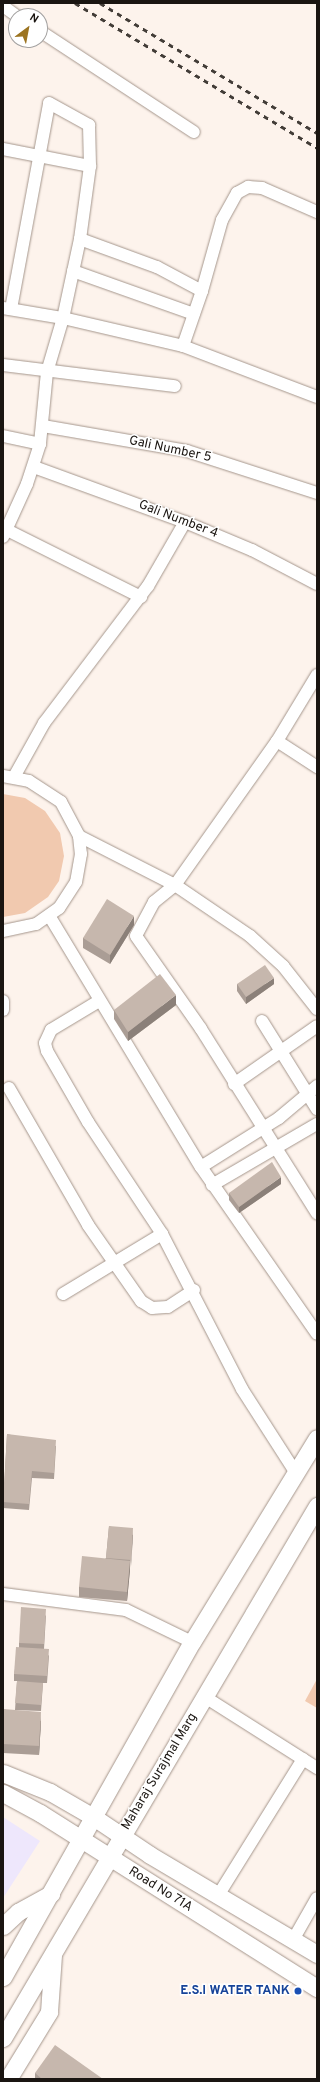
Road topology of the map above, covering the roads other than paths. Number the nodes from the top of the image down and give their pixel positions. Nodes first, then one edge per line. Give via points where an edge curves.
1 (48, 36) edge
2 (194, 132) dead end
3 (3, 149) edge
4 (38, 155) junction
5 (90, 166) junction
6 (317, 212) edge
7 (80, 239) junction
8 (73, 271) junction
9 (202, 291) junction
10 (7, 309) edge
11 (194, 314) junction
12 (63, 318) junction
13 (183, 346) junction
14 (3, 365) edge
15 (47, 372) junction
16 (175, 386) dead end
17 (317, 397) edge
18 (43, 426) junction
19 (3, 436) edge
20 (40, 444) junction
21 (34, 467) junction
22 (317, 493) edge
23 (185, 522) junction
24 (5, 533) edge
25 (317, 584) edge
26 (141, 597) junction
27 (317, 675) edge
28 (277, 741) junction
29 (317, 767) edge
30 (8, 777) edge
31 (79, 836) junction
32 (175, 885) junction
33 (50, 917) junction
34 (3, 931) edge
35 (3, 1001) edge
36 (99, 1001) junction
37 (317, 1009) edge
38 (3, 1010) edge
39 (262, 1021) dead end
40 (317, 1026) edge
41 (281, 1051) junction
42 (234, 1084) junction
43 (317, 1086) edge
44 (9, 1088) dead end
45 (308, 1094) junction
46 (317, 1109) edge
47 (317, 1124) edge
48 (261, 1129) junction
49 (274, 1149) junction
50 (201, 1167) junction
51 (212, 1185) junction
52 (317, 1213) edge
53 (162, 1234) junction
54 (114, 1264) junction
55 (194, 1290) junction
56 (63, 1294) dead end
57 (317, 1334) edge
58 (317, 1438) edge
59 (296, 1473) junction
60 (317, 1506) edge
61 (3, 1594) edge
62 (192, 1642) junction
63 (205, 1697) junction
64 (303, 1759) junction
65 (317, 1768) edge
66 (3, 1773) edge
67 (3, 1794) edge
68 (95, 1818) junction
69 (122, 1837) junction
70 (82, 1842) junction
71 (110, 1859) junction
72 (50, 1894) junction
73 (219, 1894) junction
74 (317, 1898) edge
75 (3, 1926) edge
76 (293, 1940) junction
77 (317, 1954) edge
78 (53, 1955) junction
79 (3, 1977) edge
80 (317, 1988) edge
81 (3, 2038) edge
82 (8, 2079) edge

1 - 2 street
3 - 4 street
4 - 5 street
4 - 5 street via 49,103 89,125
4 - 10 street
5 - 7 street
6 - 9 street via 262,188 248,188 237,193 222,220
7 - 8 street
7 - 9 street via 157,267
8 - 11 street
8 - 12 street
9 - 11 street
10 - 12 street
11 - 13 street
12 - 13 street
12 - 15 street
13 - 17 street
14 - 15 street
15 - 16 street
15 - 18 street
18 - 20 street
18 - 22 street, Gali Number 5 via 187,451
19 - 20 street
20 - 21 street
21 - 23 street, Gali Number 4
21 - 24 street
23 - 25 street, Gali Number 4 via 252,550
23 - 26 street
24 - 26 street
26 - 30 street via 44,723
27 - 28 street
28 - 29 street
28 - 32 street
30 - 31 street via 43,787 61,802
31 - 32 street
31 - 33 street via 81,854 76,882 68,898
32 - 37 street via 268,950
32 - 42 street via 154,902 136,936
33 - 34 street via 21,930
33 - 36 street
35 - 38 street
36 - 50 street
36 - 53 street via 51,1030 45,1043 88,1122
39 - 41 street
40 - 41 street
41 - 42 street
41 - 45 street
42 - 48 street
43 - 45 street
44 - 54 street
45 - 46 street
45 - 48 street
47 - 49 street
48 - 49 street
48 - 50 street
49 - 51 street
49 - 52 street
50 - 51 street
51 - 57 street
53 - 54 street
53 - 55 street
54 - 55 street via 141,1300 152,1308 168,1307
54 - 56 street
55 - 59 street via 242,1389
58 - 59 main road
59 - 62 main road
60 - 63 main road, Maharaj Surajmal Marg
61 - 62 street via 126,1610
62 - 68 main road
63 - 64 street
63 - 69 main road, Maharaj Surajmal Marg
64 - 65 street
64 - 73 street
66 - 68 main road, Road No 71A via 50,1792
67 - 70 main road, Road No 71A via 40,1813
68 - 69 main road, Road No 71A
68 - 70 main road
69 - 71 main road, Maharaj Surajmal Marg
69 - 73 main road, Road No 71A
70 - 71 main road, Road No 71A
70 - 72 main road
71 - 78 main road, Maharaj Surajmal Marg
71 - 80 main road, Road No 71A
72 - 75 main road via 18,1912
72 - 79 main road
73 - 76 main road, Road No 71A
74 - 76 street
76 - 77 main road, Road No 71A
78 - 81 main road, Maharaj Surajmal Marg
78 - 82 main road via 49,2012

